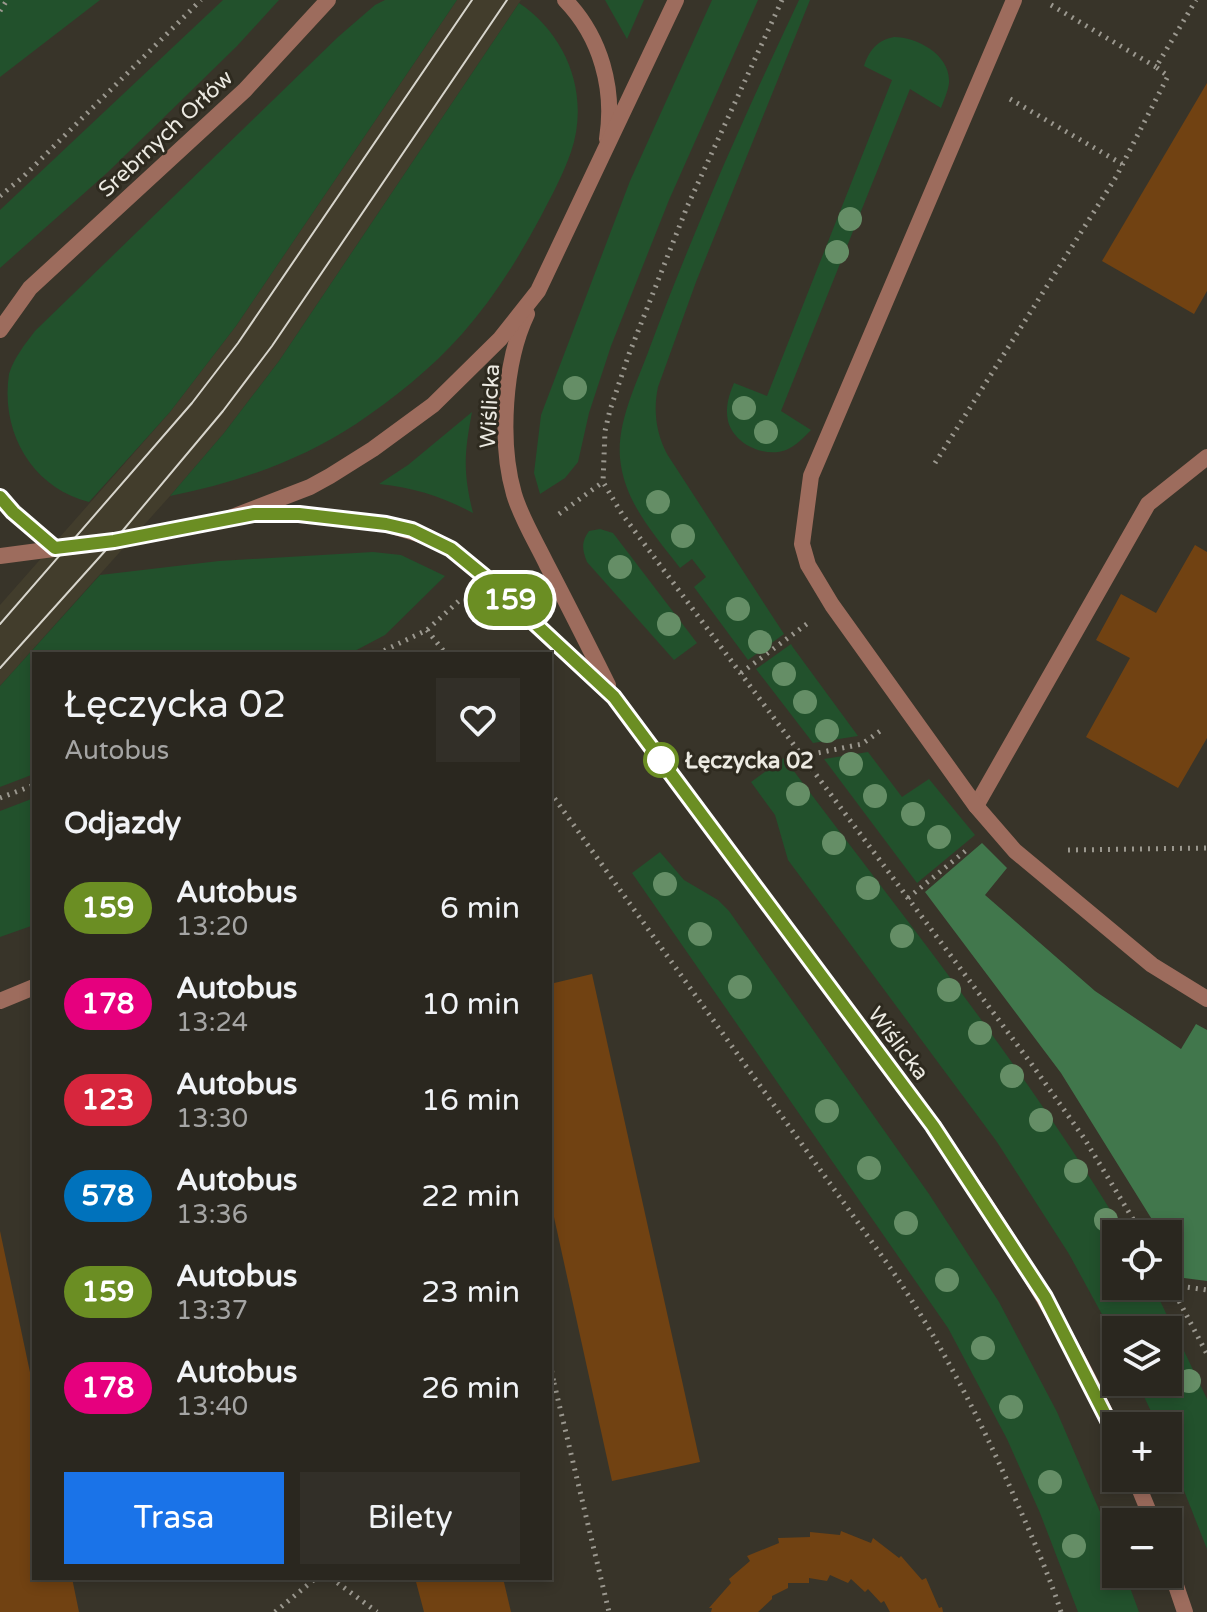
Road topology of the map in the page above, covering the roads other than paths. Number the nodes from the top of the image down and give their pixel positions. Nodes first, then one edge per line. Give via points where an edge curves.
1 (565, 0) edge
2 (676, 0) edge
3 (1014, 0) edge
4 (328, 1) edge
5 (602, 161) junction
6 (30, 288) junction
7 (538, 291) junction
8 (0, 306) edge
9 (0, 330) edge
10 (1207, 457) edge
11 (0, 497) edge
12 (227, 519) junction
13 (55, 548) junction
14 (0, 556) edge
15 (614, 697) junction
16 (976, 806) junction
17 (32, 988) edge
18 (1207, 999) edge
19 (0, 1001) edge
20 (1104, 1412) edge
21 (1177, 1588) edge
22 (1185, 1612) edge

1 - 5 street via 591,36 607,77 610,114
2 - 5 street
3 - 16 street via 811,476 802,544 819,584
4 - 6 street, Srebrnych Orłów via 245,90
5 - 7 street
6 - 8 street
6 - 9 street
7 - 12 street via 466,375 402,429 310,487
7 - 15 street, Wiślicka via 515,348 507,407 508,466 532,535
10 - 16 street via 1148,504
11 - 13 street
12 - 13 street
12 - 15 street, Wiślicka via 299,514 386,524 428,537 485,577
13 - 14 street
15 - 20 street, Wiślicka via 977,1190 1045,1297
16 - 18 street via 1015,851 1152,965
17 - 19 street
21 - 22 street

